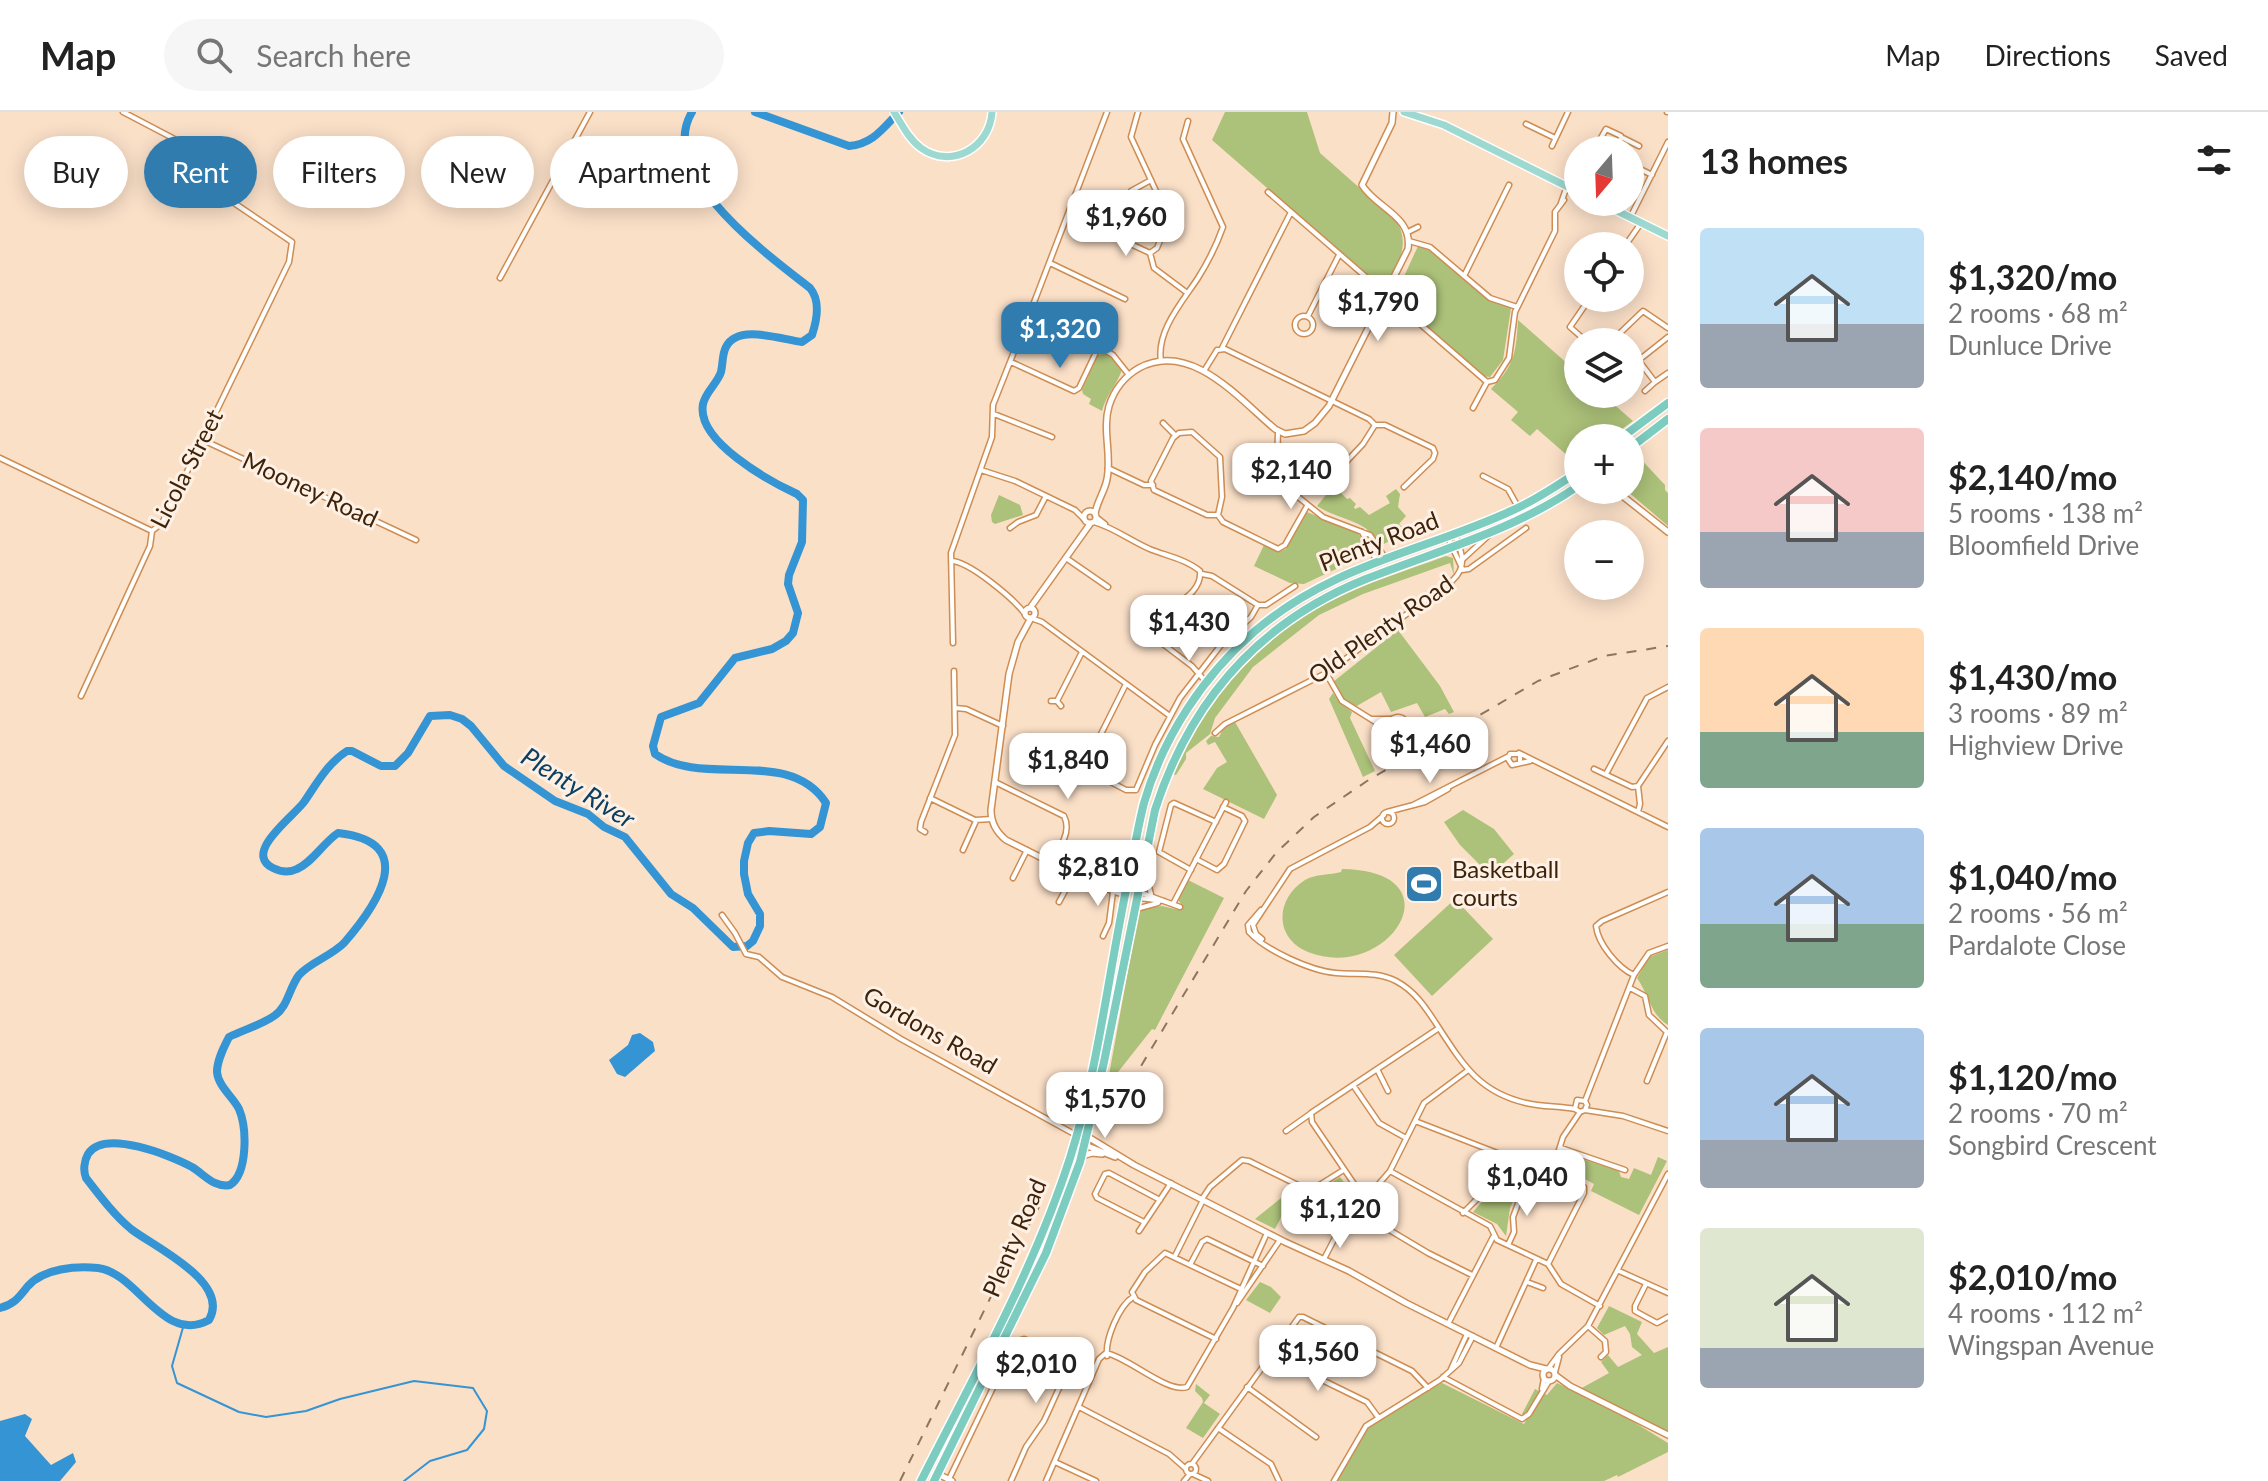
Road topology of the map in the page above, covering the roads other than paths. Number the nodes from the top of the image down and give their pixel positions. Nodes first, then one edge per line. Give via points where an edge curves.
1 (123, 112) edge
2 (590, 112) edge
3 (992, 112) edge
4 (1107, 112) edge
5 (1138, 112) edge
6 (1401, 112) edge
7 (1423, 112) edge
8 (1568, 112) edge
9 (895, 114) edge
10 (1188, 121) dead end
11 (1526, 124) dead end
12 (1444, 125) junction
13 (1602, 136) edge
14 (1620, 136) edge
15 (1555, 138) junction
16 (1668, 142) edge
17 (1552, 146) dead end
18 (1644, 171) edge
19 (1652, 175) junction
20 (1151, 180) junction
21 (1509, 185) dead end
22 (1564, 185) edge
23 (1268, 192) dead end
24 (1564, 196) edge
25 (1292, 213) junction
26 (1068, 215) junction
27 (1626, 216) edge
28 (1630, 218) junction
29 (1641, 223) junction
30 (1418, 227) dead end
31 (1408, 232) junction
32 (1635, 232) edge
33 (1110, 235) junction
34 (1668, 236) edge
35 (1409, 242) junction
36 (1150, 253) junction
37 (1341, 256) junction
38 (1050, 263) junction
39 (1464, 276) junction
40 (500, 278) dead end
41 (1186, 293) junction
42 (1386, 295) junction
43 (1125, 299) dead end
44 (1517, 307) junction
45 (1033, 315) junction
46 (1308, 316) junction
47 (1625, 328) edge
48 (1668, 328) edge
49 (1668, 337) edge
50 (1099, 346) junction
51 (1224, 348) junction
52 (1644, 356) edge
53 (1010, 361) junction
54 (1161, 361) junction
55 (1644, 367) edge
56 (1205, 372) junction
57 (1668, 373) edge
58 (1129, 375) junction
59 (1487, 382) junction
60 (1655, 382) junction
61 (1645, 391) dead end
62 (1332, 401) junction
63 (1668, 403) edge
64 (1473, 408) dead end
65 (994, 414) junction
66 (1668, 419) edge
67 (1163, 423) dead end
68 (1640, 424) edge
69 (1375, 425) junction
70 (1280, 433) junction
71 (1175, 435) junction
72 (1052, 437) dead end
73 (1644, 437) edge
74 (203, 440) junction
75 (0, 458) edge
76 (981, 470) junction
77 (1108, 470) junction
78 (1483, 476) dead end
79 (1330, 479) dead end
80 (1564, 481) edge
81 (1152, 484) junction
82 (1404, 487) dead end
83 (1564, 495) edge
84 (1046, 496) junction
85 (1635, 504) edge
86 (1307, 506) junction
87 (1519, 508) junction
88 (1218, 515) junction
89 (1090, 517) junction
90 (1010, 528) dead end
91 (1526, 528) dead end
92 (152, 531) junction
93 (1361, 531) junction
94 (1668, 532) edge
95 (1491, 534) junction
96 (1451, 535) junction
97 (416, 540) dead end
98 (1456, 547) junction
99 (1066, 558) junction
100 (1463, 559) junction
101 (1381, 560) junction
102 (951, 561) junction
103 (1396, 568) junction
104 (1462, 569) junction
105 (1201, 574) junction
106 (1295, 586) dead end
107 (1108, 587) dead end
108 (1258, 605) junction
109 (1030, 613) junction
110 (953, 643) dead end
111 (1082, 652) junction
112 (954, 671) dead end
113 (1200, 672) junction
114 (1326, 673) junction
115 (1209, 679) junction
116 (1126, 684) junction
117 (1668, 687) edge
118 (81, 696) dead end
119 (1056, 703) dead end
120 (955, 708) junction
121 (1170, 716) junction
122 (1370, 718) junction
123 (1394, 718) junction
124 (1003, 726) junction
125 (1215, 733) dead end
126 (1393, 733) junction
127 (1668, 741) edge
128 (1049, 742) dead end
129 (1519, 753) junction
130 (1509, 756) junction
131 (1520, 763) junction
132 (1536, 763) junction
133 (1493, 764) junction
134 (1511, 764) junction
135 (1084, 768) junction
136 (1594, 769) dead end
137 (1606, 774) junction
138 (995, 783) junction
139 (1454, 784) junction
140 (1638, 786) junction
141 (930, 798) junction
142 (1414, 805) junction
143 (1406, 808) junction
144 (1638, 812) junction
145 (1386, 814) junction
146 (992, 818) junction
147 (977, 820) junction
148 (1394, 820) junction
149 (1216, 822) junction
150 (1388, 824) junction
151 (1370, 827) junction
152 (1668, 827) edge
153 (925, 832) dead end
154 (963, 850) dead end
155 (1027, 850) junction
156 (1196, 859) junction
157 (1052, 863) junction
158 (1144, 866) junction
159 (1191, 870) junction
160 (1074, 874) junction
161 (1013, 878) dead end
162 (1113, 889) junction
163 (1126, 892) junction
164 (1668, 892) edge
165 (1139, 895) junction
166 (1154, 896) junction
167 (1162, 901) junction
168 (1059, 902) dead end
169 (1173, 904) junction
170 (1180, 907) dead end
171 (1135, 909) junction
172 (722, 915) dead end
173 (1103, 936) dead end
174 (1668, 946) edge
175 (1634, 975) junction
176 (1630, 988) junction
177 (1439, 1028) junction
178 (1667, 1032) edge
179 (1377, 1069) junction
180 (1467, 1071) junction
181 (1647, 1081) dead end
182 (1353, 1085) junction
183 (1388, 1091) dead end
184 (1580, 1106) junction
185 (1311, 1115) junction
186 (1415, 1121) junction
187 (1286, 1131) dead end
188 (1668, 1131) edge
189 (1076, 1135) junction
190 (1406, 1138) junction
191 (1087, 1141) junction
192 (1561, 1148) junction
193 (1082, 1156) junction
194 (1510, 1158) junction
195 (1132, 1164) junction
196 (1553, 1169) junction
197 (1625, 1170) dead end
198 (1342, 1171) junction
199 (1390, 1171) junction
200 (1668, 1174) edge
201 (1171, 1183) junction
202 (1495, 1183) dead end
203 (1524, 1188) dead end
204 (1484, 1192) dead end
205 (1160, 1200) junction
206 (1202, 1200) junction
207 (1365, 1200) junction
208 (1356, 1210) junction
209 (1463, 1213) junction
210 (1144, 1222) junction
211 (1139, 1231) dead end
212 (1267, 1233) junction
213 (1493, 1237) junction
214 (1280, 1240) junction
215 (1508, 1245) junction
216 (1175, 1256) junction
217 (1324, 1259) junction
218 (1536, 1260) junction
219 (1253, 1261) junction
220 (1190, 1264) junction
221 (1548, 1264) junction
222 (1263, 1266) junction
223 (1619, 1270) junction
224 (1472, 1275) junction
225 (1527, 1282) junction
226 (1646, 1284) junction
227 (1543, 1288) dead end
228 (1243, 1290) junction
229 (1668, 1293) edge
230 (1133, 1297) junction
231 (1600, 1306) junction
232 (1668, 1317) edge
233 (1448, 1324) junction
234 (1588, 1326) junction
235 (1470, 1335) junction
236 (1216, 1339) junction
237 (1496, 1348) junction
238 (1106, 1355) junction
239 (1271, 1355) junction
240 (1601, 1357) dead end
241 (1549, 1375) junction
242 (1443, 1377) junction
243 (1247, 1387) junction
244 (1428, 1388) junction
245 (1079, 1407) junction
246 (1378, 1417) junction
247 (1218, 1428) junction
248 (1668, 1435) edge
249 (1316, 1437) dead end
250 (1055, 1462) junction
251 (927, 1469) junction
252 (1191, 1469) junction
253 (936, 1478) edge
254 (950, 1480) edge
255 (1207, 1480) edge
256 (921, 1481) edge
257 (1011, 1481) edge
258 (1046, 1481) edge
259 (1096, 1481) edge
260 (1183, 1481) edge
261 (1279, 1481) edge
262 (1334, 1481) edge

1 - 74 street, Licola Street via 186,145 200,180 292,242 289,262
2 - 40 street
3 - 9 main road via 977,146 962,155 941,156 928,152
4 - 26 street
5 - 20 street via 1131,137
6 - 12 main road
6 - 31 street via 1364,183
7 - 12 main road
8 - 15 street
10 - 41 street via 1183,139 1223,227
11 - 15 street
12 - 22 main road
13 - 14 street via 1606,129
15 - 17 street
16 - 19 street
18 - 19 street
19 - 28 street
20 - 33 street via 1130,192
20 - 36 street via 1169,221
21 - 39 street
23 - 25 street
24 - 44 street via 1555,212 1555,230
25 - 37 street
25 - 51 street
26 - 33 street
26 - 38 street
27 - 28 main road
28 - 29 main road
29 - 32 street
29 - 34 main road
30 - 31 street
31 - 35 street
33 - 36 street
35 - 39 street via 1425,244
35 - 42 street
36 - 41 street via 1154,268
37 - 42 street
37 - 46 street
38 - 43 street
38 - 45 street
39 - 44 street via 1490,298
41 - 54 street via 1160,345
42 - 59 street
42 - 62 street
44 - 59 street via 1508,361
45 - 50 street
45 - 53 street
46 - 46 street via 1312,329 1300,333 1296,321
47 - 48 street via 1643,311
49 - 52 street
50 - 53 street via 1074,391
50 - 58 street
51 - 56 street via 1215,352
51 - 62 street
53 - 65 street
54 - 56 street via 1184,362
54 - 58 street
55 - 60 street
56 - 70 street
57 - 60 street
58 - 77 street via 1108,411
59 - 64 street
60 - 61 street
62 - 69 street
62 - 70 street via 1308,429
63 - 68 highway
65 - 72 street
65 - 76 street
66 - 73 highway
67 - 71 street
69 - 79 street
69 - 82 street via 1434,450 1433,459
70 - 86 street via 1280,478
71 - 81 street
71 - 88 street via 1192,432 1220,457
74 - 92 street, Licola Street via 162,523
74 - 97 street, Mooney Road
75 - 92 street
76 - 84 street
76 - 102 street
77 - 81 street
77 - 89 street
78 - 87 street via 1508,489
80 - 87 highway, Plenty Road
81 - 88 street via 1207,515
83 - 95 highway, Plenty Road
84 - 89 street
84 - 90 street via 1036,515
85 - 94 street
86 - 88 street via 1280,549
86 - 93 street
87 - 96 highway, Plenty Road
89 - 99 street
89 - 105 street
91 - 104 street, Old Plenty Road
92 - 118 street, Licola Street via 150,546
93 - 101 street
93 - 101 street via 1370,535
95 - 98 highway, Plenty Road
95 - 100 street
96 - 98 street
96 - 101 highway, Plenty Road
98 - 100 street, Old Plenty Road
98 - 103 highway, Plenty Road
98 - 104 street, Old Plenty Road
99 - 107 street
99 - 109 street
100 - 104 street, Old Plenty Road
101 - 103 highway via 1382,566
101 - 115 highway, Plenty Road via 1289,605 1248,637
102 - 109 street via 963,563
102 - 110 street
103 - 158 highway, Plenty Road via 1300,612 1227,676 1187,732 1169,769
104 - 114 street, Old Plenty Road
105 - 108 street
105 - 113 street via 1189,594 1150,628 1153,636
106 - 108 street
108 - 113 street
109 - 111 street
109 - 124 street via 1011,663
111 - 116 street
111 - 119 street
112 - 120 street
113 - 115 street
113 - 121 street
114 - 122 street via 1342,701
114 - 125 street, Old Plenty Road
115 - 163 highway, Plenty Road via 1176,728 1150,787
116 - 121 street
116 - 135 street
117 - 137 street via 1647,698
120 - 124 street
120 - 141 street via 955,735
121 - 135 street via 1136,790
122 - 123 street
122 - 126 street
123 - 126 street via 1389,725
123 - 126 street via 1403,718 1407,727
124 - 138 street
127 - 140 street
128 - 135 street via 1045,750
129 - 130 street
129 - 131 street
129 - 132 street
130 - 133 street
130 - 134 street
131 - 132 street
131 - 134 street
132 - 144 street
133 - 134 street
133 - 139 street
136 - 137 street
137 - 140 street
138 - 146 street
138 - 157 street via 1064,816 1067,832
139 - 142 street
139 - 142 street
140 - 144 street
141 - 147 street
141 - 153 street via 920,822
142 - 143 street
143 - 145 street
143 - 148 street
144 - 152 street
145 - 148 street via 1393,814
145 - 150 street via 1383,820
145 - 151 street
146 - 147 street
146 - 155 street via 1003,838
147 - 154 street
148 - 150 street
149 - 156 street
149 - 156 street via 1225,804 1245,821 1217,870
149 - 159 street via 1171,805 1159,852
150 - 151 street
151 - 177 street via 1290,869 1251,930 1269,946 1312,968 1373,974 1396,982 1421,1002
155 - 157 street
155 - 161 street
156 - 159 street
157 - 160 street
158 - 165 highway, Plenty Road
158 - 166 street
159 - 169 street
160 - 162 street
160 - 168 street
162 - 163 street
162 - 173 street
163 - 165 highway
163 - 189 highway, Plenty Road
164 - 175 street via 1596,926 1623,970
165 - 166 street
165 - 167 street
165 - 171 highway, Plenty Road
166 - 167 street
167 - 169 street
167 - 171 street
169 - 170 street
171 - 191 highway, Plenty Road
172 - 189 street, Gordons Road via 746,954 759,957 782,977 832,997
174 - 175 street via 1649,953
175 - 176 street
176 - 178 street via 1645,996 1649,1015
176 - 184 street
177 - 179 street
177 - 180 street
178 - 181 street
179 - 182 street
179 - 183 street
180 - 184 street via 1489,1089 1515,1100
180 - 186 street via 1424,1103
182 - 185 street
182 - 190 street via 1383,1127
184 - 188 street
184 - 192 street
185 - 187 street
185 - 198 street
186 - 190 street
186 - 194 street
189 - 191 highway, Gordons Road
189 - 251 highway, Plenty Road via 1038,1242
190 - 199 street
191 - 193 highway, Plenty Road
191 - 195 street, Gordons Road
192 - 196 street
192 - 197 street
193 - 195 street via 1097,1153
193 - 253 highway, Plenty Road via 1046,1253
194 - 196 street
194 - 202 street
195 - 201 street, Gordons Road
196 - 221 street via 1584,1187 1584,1193
198 - 206 street via 1310,1191 1242,1160
198 - 207 street
199 - 207 street
199 - 209 street
200 - 223 street
201 - 205 street
201 - 206 street, Gordons Road
203 - 215 street
204 - 209 street
205 - 210 street
205 - 210 street via 1105,1174 1097,1198
206 - 212 street, Gordons Road
206 - 216 street
207 - 208 street
208 - 217 street
208 - 224 street
209 - 213 street via 1490,1226
210 - 211 street
212 - 214 street, Gordons Road
212 - 219 street
213 - 215 street
213 - 224 street
214 - 217 street, Gordons Road
214 - 222 street
215 - 218 street
216 - 220 street
216 - 230 street via 1165,1253 1150,1265
217 - 233 street, Gordons Road
218 - 221 street
218 - 225 street
219 - 220 street via 1207,1239
219 - 222 street
219 - 228 street
220 - 228 street
221 - 231 street via 1561,1284
222 - 228 street
223 - 226 street
223 - 231 street
224 - 233 street
225 - 227 street
225 - 237 street
226 - 229 street
226 - 232 street via 1635,1311 1657,1323
228 - 236 street
230 - 236 street
230 - 238 street via 1124,1305
231 - 234 street
233 - 235 street, Gordons Road
234 - 240 street via 1605,1341
234 - 241 street via 1559,1354
235 - 237 street, Gordons Road
235 - 242 street via 1459,1363
236 - 238 street via 1183,1387
237 - 241 street, Gordons Road
238 - 245 street via 1099,1359
239 - 243 street
239 - 244 street via 1296,1319 1303,1317 1412,1371
239 - 246 street via 1367,1402
241 - 242 street via 1522,1419
241 - 248 street, Gordons Road
242 - 244 street
243 - 247 street
243 - 249 street
244 - 246 street
245 - 250 street
245 - 252 street
246 - 262 street via 1366,1426
247 - 252 street
247 - 261 street via 1271,1464
250 - 258 street
250 - 259 street
251 - 253 highway
251 - 256 highway, Plenty Road
252 - 255 street
252 - 260 street
253 - 254 street
254 - 257 street via 1019,1339 1067,1356 1070,1364

